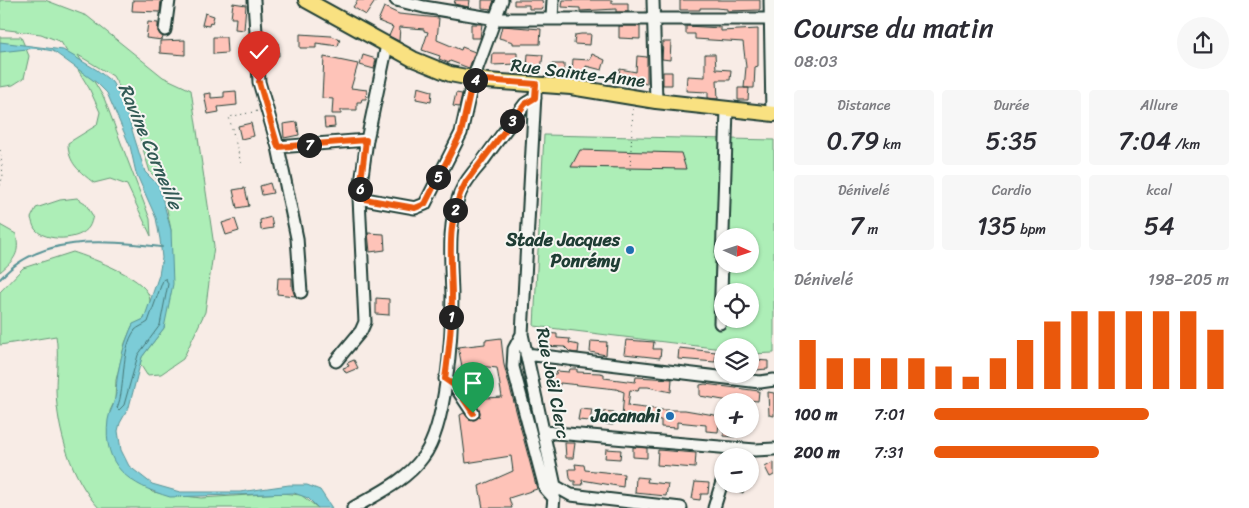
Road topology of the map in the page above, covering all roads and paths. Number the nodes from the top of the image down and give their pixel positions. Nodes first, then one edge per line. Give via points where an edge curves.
1 (168, 0) edge
2 (254, 0) edge
3 (306, 0) edge
4 (396, 0) edge
5 (502, 0) edge
6 (553, 0) edge
7 (654, 0) edge
8 (770, 0) edge
9 (425, 4) edge
10 (653, 17) junction
11 (496, 18) junction
12 (552, 18) junction
13 (772, 19) edge
14 (165, 30) dead end
15 (387, 45) junction
16 (473, 79) junction
17 (535, 91) junction
18 (634, 97) junction
19 (656, 101) junction
20 (266, 109) junction
21 (727, 109) junction
22 (773, 114) edge
23 (366, 140) junction
24 (278, 147) junction
25 (0, 150) edge
26 (241, 163) dead end
27 (630, 170) dead end
28 (0, 186) edge
29 (359, 198) junction
30 (721, 283) edge
31 (301, 292) dead end
32 (522, 334) junction
33 (526, 354) junction
34 (336, 361) dead end
35 (445, 379) junction
36 (774, 380) edge
37 (473, 413) dead end
38 (544, 432) junction
39 (774, 449) edge
40 (714, 450) edge
41 (759, 450) edge
42 (719, 493) edge
43 (554, 497) edge
44 (353, 508) edge
45 (681, 508) edge
46 (714, 508) edge

1 - 14 street
2 - 20 street via 259,82
3 - 15 main road, Rue Sainte-Anne
4 - 9 street
5 - 11 street
6 - 12 street
7 - 10 street
8 - 13 street
9 - 11 street
10 - 12 street
10 - 13 street
10 - 19 street
11 - 12 street
11 - 16 street
13 - 22 street
15 - 16 main road, Rue Sainte-Anne via 428,66
15 - 23 street
16 - 17 main road, Rue Sainte-Anne
16 - 29 street via 461,133 422,207
17 - 18 main road, Rue Sainte-Anne
17 - 32 street, Rue Joël Clerc
17 - 35 street via 460,191 450,236 452,295
18 - 19 main road, Rue Sainte-Anne
18 - 27 path
19 - 21 main road, Rue Sainte-Anne
20 - 24 street
20 - 26 path via 230,117
21 - 22 main road, Rue Sainte-Anne
21 - 30 street
23 - 24 street
23 - 29 street
24 - 31 street via 298,244
25 - 28 path via 3,175
29 - 34 street via 364,322
32 - 33 street, Rue Joël Clerc
32 - 43 street via 514,349 513,367 544,488
33 - 36 street via 760,382
33 - 38 street, Rue Joël Clerc
35 - 37 street via 455,386
35 - 44 street via 436,433 423,458 397,482
38 - 40 street
38 - 43 street, Rue Joël Clerc
39 - 41 street
42 - 46 street
43 - 45 street via 571,495

